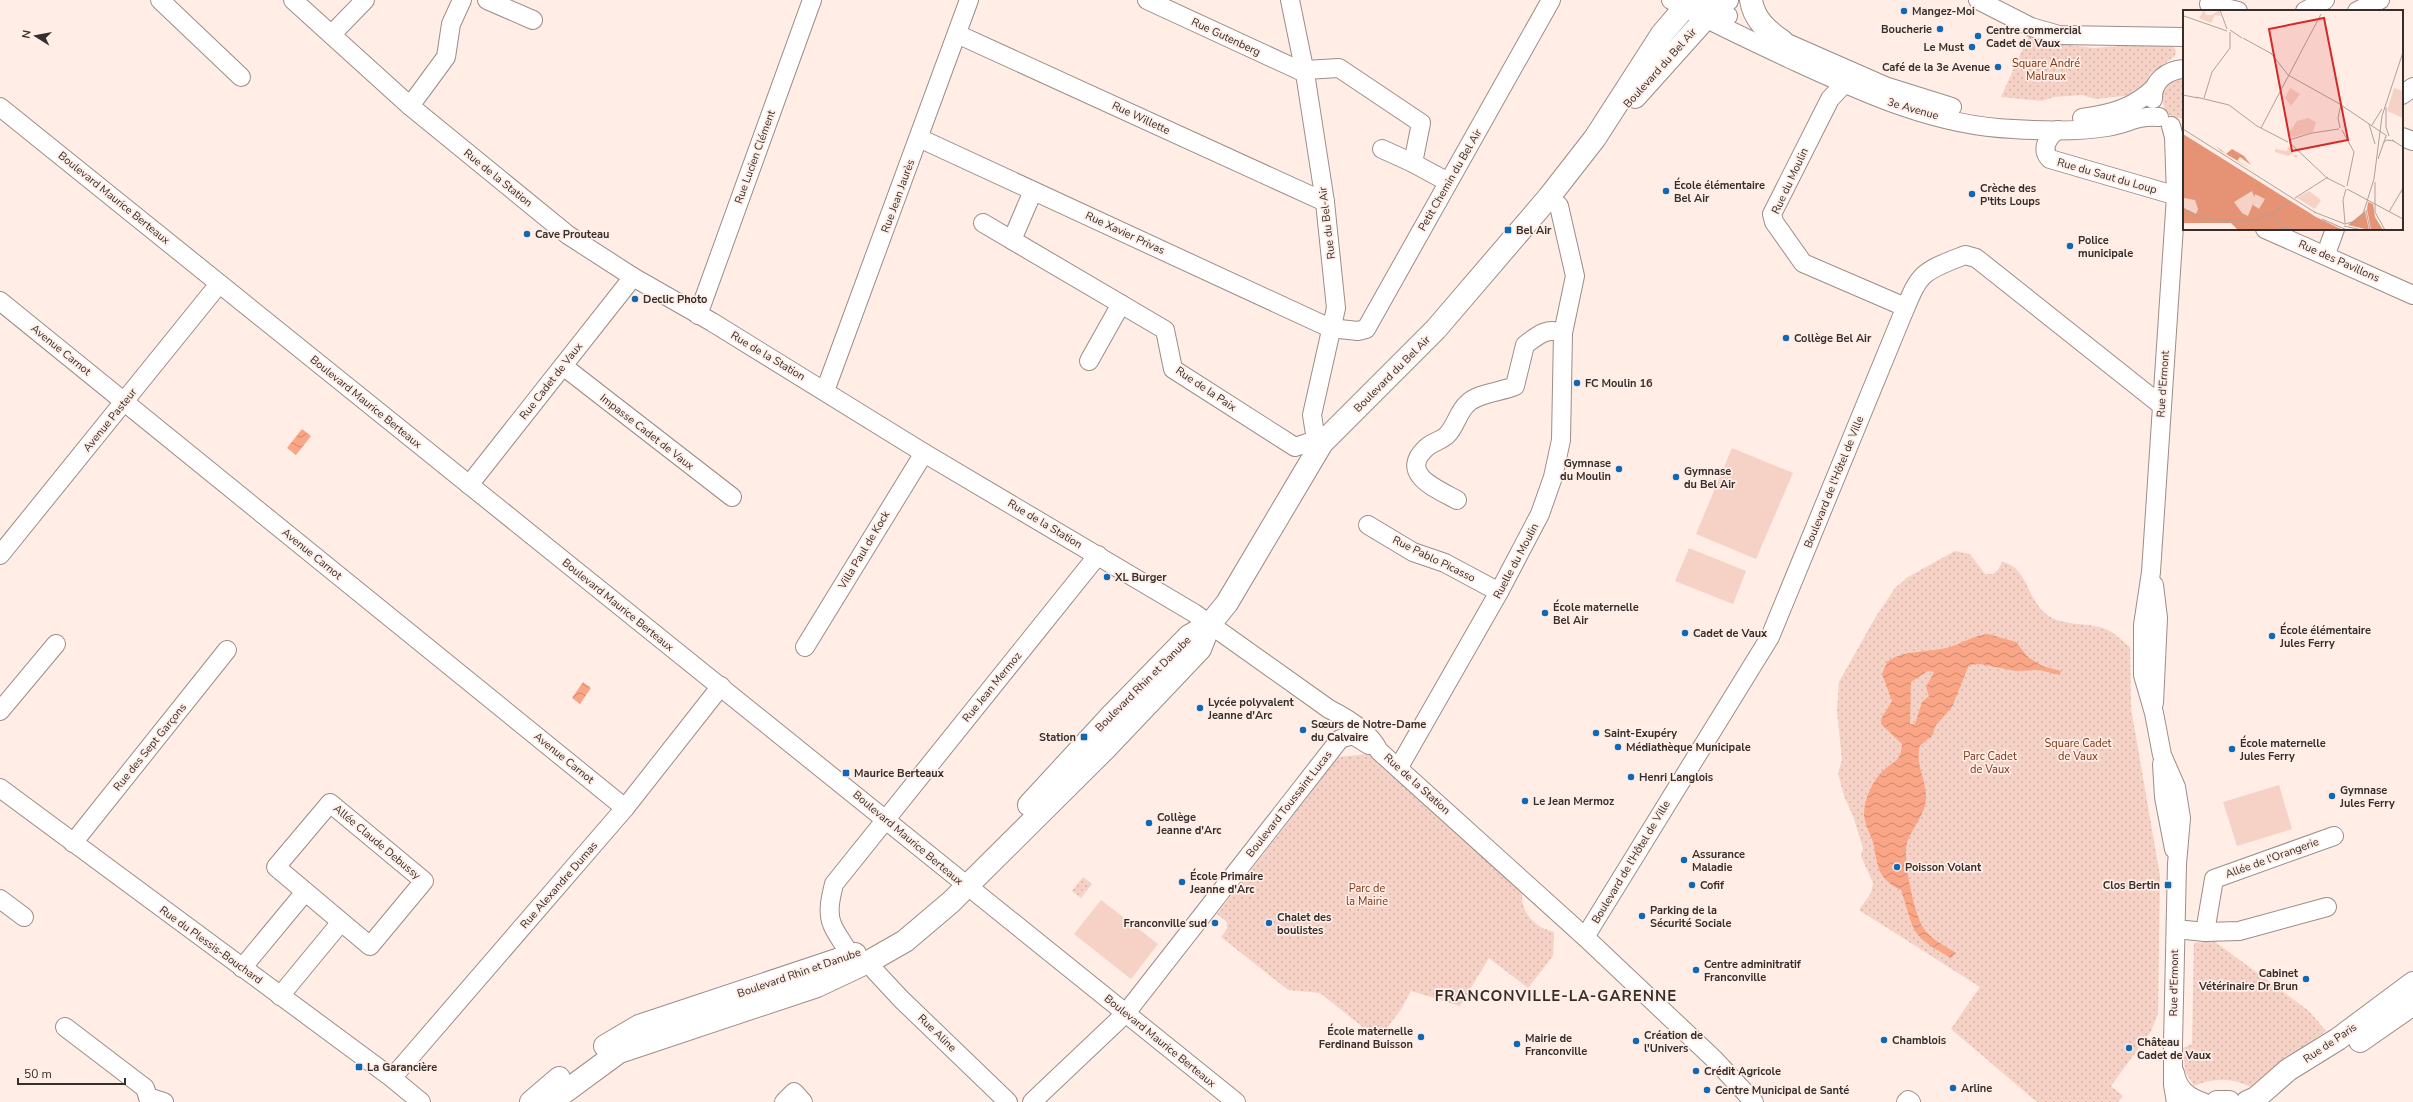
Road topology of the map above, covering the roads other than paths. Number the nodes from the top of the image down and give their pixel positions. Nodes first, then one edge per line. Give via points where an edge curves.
1 (160, 0) edge
2 (293, 0) edge
3 (365, 0) edge
4 (462, 0) edge
5 (487, 0) edge
6 (969, 0) edge
7 (1147, 0) edge
8 (1290, 0) edge
9 (1551, 0) edge
10 (1751, 0) edge
11 (1978, 0) edge
12 (2325, 0) edge
13 (2380, 0) edge
14 (2389, 0) edge
15 (811, 1) edge
16 (1699, 5) edge
17 (2209, 5) edge
18 (2233, 10) edge
19 (2308, 10) edge
20 (2359, 10) edge
21 (2374, 10) edge
22 (533, 20) dead end
23 (332, 34) junction
24 (957, 34) junction
25 (2183, 37) edge
26 (1782, 41) junction
27 (2183, 69) edge
28 (1305, 72) junction
29 (240, 77) dead end
30 (1844, 84) junction
31 (2413, 87) edge
32 (2155, 88) junction
33 (2403, 94) edge
34 (410, 106) junction
35 (0, 107) edge
36 (2171, 124) edge
37 (2058, 130) junction
38 (2403, 137) edge
39 (919, 138) junction
40 (2413, 141) edge
41 (1382, 149) dead end
42 (1413, 163) junction
43 (2183, 181) edge
44 (1448, 182) junction
45 (1033, 191) junction
46 (1549, 196) junction
47 (2180, 197) edge
48 (1325, 202) junction
49 (983, 223) dead end
50 (2267, 230) edge
51 (2335, 230) edge
52 (1012, 240) junction
53 (2326, 254) junction
54 (634, 277) junction
55 (219, 284) junction
56 (2413, 295) edge
57 (0, 301) edge
58 (1121, 304) junction
59 (1906, 307) junction
60 (698, 315) junction
61 (1330, 328) junction
62 (1563, 332) junction
63 (1089, 361) dead end
64 (563, 366) junction
65 (825, 391) junction
66 (125, 402) junction
67 (2161, 405) junction
68 (1319, 442) junction
69 (924, 453) junction
70 (469, 485) junction
71 (732, 497) dead end
72 (1457, 500) dead end
73 (1368, 525) dead end
74 (0, 555) edge
75 (1098, 555) junction
76 (1499, 592) junction
77 (1210, 624) junction
78 (56, 644) dead end
79 (805, 647) dead end
80 (227, 650) dead end
81 (721, 686) junction
82 (1329, 709) junction
83 (0, 711) edge
84 (1340, 738) junction
85 (1379, 751) junction
86 (1399, 767) junction
87 (0, 788) edge
88 (625, 808) junction
89 (886, 818) junction
90 (2334, 836) dead end
91 (73, 843) junction
92 (962, 882) junction
93 (305, 892) junction
94 (0, 899) edge
95 (2327, 907) dead end
96 (24, 917) dead end
97 (341, 922) junction
98 (2176, 929) junction
99 (2205, 932) junction
100 (1585, 937) junction
101 (860, 959) junction
102 (242, 968) junction
103 (2413, 983) edge
104 (280, 996) junction
105 (2413, 1004) edge
106 (1126, 1013) junction
107 (65, 1027) dead end
108 (2173, 1067) junction
109 (392, 1078) junction
110 (151, 1100) edge
111 (420, 1102) edge
112 (531, 1102) edge
113 (551, 1102) edge
114 (784, 1102) edge
115 (803, 1102) edge
116 (1008, 1102) edge
117 (1032, 1102) edge
118 (1236, 1102) edge
119 (1754, 1102) edge
120 (1906, 1102) edge
121 (1911, 1102) edge
122 (2176, 1102) edge
123 (2203, 1102) edge
124 (2217, 1102) edge
125 (2229, 1102) edge
126 (2247, 1102) edge
127 (2270, 1102) edge

1 - 29 street
2 - 23 street, Rue de la Station
3 - 23 street
4 - 34 street via 451,24 446,57
5 - 22 street
6 - 24 street, Rue Jean Jaurès
7 - 28 street, Rue Gutenberg
8 - 28 street, Rue du Bel-Air
9 - 44 street, Petit Chemin du Bel Air
10 - 26 main road via 1759,21
11 - 25 street via 2031,26 2059,35
12 - 19 street
13 - 20 street
14 - 21 street
15 - 60 street, Rue Lucien Clément
16 - 26 street, 3e Avenue
16 - 30 street, 3e Avenue
16 - 46 main road, Boulevard du Bel Air
17 - 18 street
23 - 34 street, Rue de la Station
24 - 39 street, Rue Jean Jaurès
24 - 48 street, Rue Willette
26 - 32 street, 3e Avenue via 1885,86 1930,102 1988,115 2057,119 2106,115 2134,105
27 - 32 street, 3e Avenue via 2169,72 2158,81
28 - 42 street via 1339,68 1421,123
28 - 48 street, Rue du Bel-Air
30 - 37 street, 3e Avenue via 1894,105 1966,123 2011,129
30 - 59 street, Rue du Moulin via 1830,99 1772,214 1774,222 1803,263
31 - 33 street
32 - 36 street, Rue d'Ermont via 2153,103
34 - 54 street, Rue de la Station via 568,235
35 - 55 street, Boulevard Maurice Berteaux
36 - 37 street, 3e Avenue via 2138,117 2121,124 2094,129
36 - 47 street, Rue d'Ermont
37 - 47 street, Rue du Saut du Loup via 2051,135 2046,146 2046,154 2050,160
38 - 40 street
39 - 45 street, Rue Xavier Privas
39 - 65 street, Rue Jean Jaurès
41 - 42 street
42 - 44 street
43 - 47 street, Rue d'Ermont
44 - 61 street, Petit Chemin du Bel Air via 1366,329 1358,331
45 - 52 street
45 - 61 street, Rue Xavier Privas
46 - 62 street, Ruelle du Moulin via 1559,206 1575,276
46 - 68 main road, Boulevard du Bel Air via 1436,329
47 - 67 street, Rue d'Ermont
48 - 61 street, Rue du Bel-Air via 1336,308
49 - 52 street, Rue de la Paix
50 - 53 street, Rue des Pavillons
51 - 53 street
52 - 58 street, Rue de la Paix
53 - 56 street, Rue des Pavillons
54 - 60 street, Rue de la Station
54 - 64 street, Rue Cadet de Vaux
55 - 66 street, Avenue Pasteur
55 - 70 street, Boulevard Maurice Berteaux
57 - 66 street, Avenue Carnot
58 - 63 street
58 - 68 street, Rue de la Paix via 1165,330 1173,369 1295,447
59 - 67 street, Boulevard de l'Hôtel de Ville via 1915,286 1926,272 1960,257 1971,256 1987,266
59 - 100 street, Boulevard de l'Hôtel de Ville via 1770,637
60 - 65 street, Rue de la Station
61 - 68 street, Rue du Bel-Air via 1312,415
62 - 72 street via 1548,330 1525,345 1515,386 1467,403 1447,435 1422,452 1417,462 1419,475 1428,484
62 - 76 street, Ruelle du Moulin via 1561,440 1553,477 1540,514
64 - 70 street, Rue Cadet de Vaux
64 - 71 street, Impasse Cadet de Vaux
65 - 69 street, Rue de la Station
66 - 74 street, Avenue Pasteur
66 - 88 street, Avenue Carnot
67 - 98 street, Rue d'Ermont via 2152,572 2158,618 2154,713 2162,755 2176,787 2180,805
68 - 77 main road, Boulevard du Bel Air via 1227,603
69 - 75 street, Rue de la Station
69 - 79 street, Villa Paul de Kock
70 - 81 street, Boulevard Maurice Berteaux
73 - 76 street, Rue Pablo Picasso via 1413,552 1445,563
75 - 77 street, Rue de la Station
75 - 89 street, Rue Jean Mermoz
76 - 86 street, Ruelle du Moulin
77 - 82 street, Rue de la Station
77 - 92 main road, Boulevard Rhin et Danube via 1200,649 1106,748
78 - 83 street
80 - 91 street, Rue des Sept Garçons
81 - 88 street, Rue Alexandre Dumas
81 - 89 street, Boulevard Maurice Berteaux
82 - 84 street via 1340,727
82 - 85 street, Rue de la Station via 1343,716 1368,736
84 - 85 street via 1353,735
84 - 106 street, Boulevard Toussaint Lucas
85 - 86 street, Rue de la Station
86 - 100 street, Rue de la Station
87 - 91 street, Rue du Plessis-Bouchard
88 - 109 street, Rue Alexandre Dumas
89 - 92 street, Boulevard Maurice Berteaux
89 - 101 street, Rue Aline via 834,884 830,906 831,924
90 - 99 street, Allée de l'Orangerie via 2214,879
91 - 102 street, Rue du Plessis-Bouchard
92 - 101 main road, Boulevard Rhin et Danube
92 - 106 street, Boulevard Maurice Berteaux
93 - 97 street, Allée Claude Debussy
93 - 97 street, Allée Claude Debussy via 276,868 330,803 424,881 370,946
93 - 102 street
94 - 96 street
95 - 99 street via 2239,931
97 - 104 street
98 - 99 street
98 - 108 street, Rue d'Ermont
100 - 119 street, Rue de la Station via 1715,1060
101 - 112 main road, Boulevard Rhin et Danube via 639,1026 611,1041 555,1081
101 - 113 main road, Boulevard Rhin et Danube via 817,986 619,1052
101 - 116 street, Rue Aline
102 - 104 street, Rue du Plessis-Bouchard
103 - 126 main road, Rue de Paris via 2338,1039 2288,1070 2256,1098
104 - 109 street, Rue du Plessis-Bouchard
105 - 127 main road, Rue de Paris via 2306,1074
106 - 117 street, Boulevard Toussaint Lucas
106 - 118 street, Boulevard Maurice Berteaux
107 - 110 street via 145,1088
108 - 122 street, Rue d'Ermont
108 - 123 street via 2180,1087 2191,1097
109 - 111 street, Rue du Plessis-Bouchard
114 - 115 street via 794,1092
120 - 121 street
124 - 125 main road

